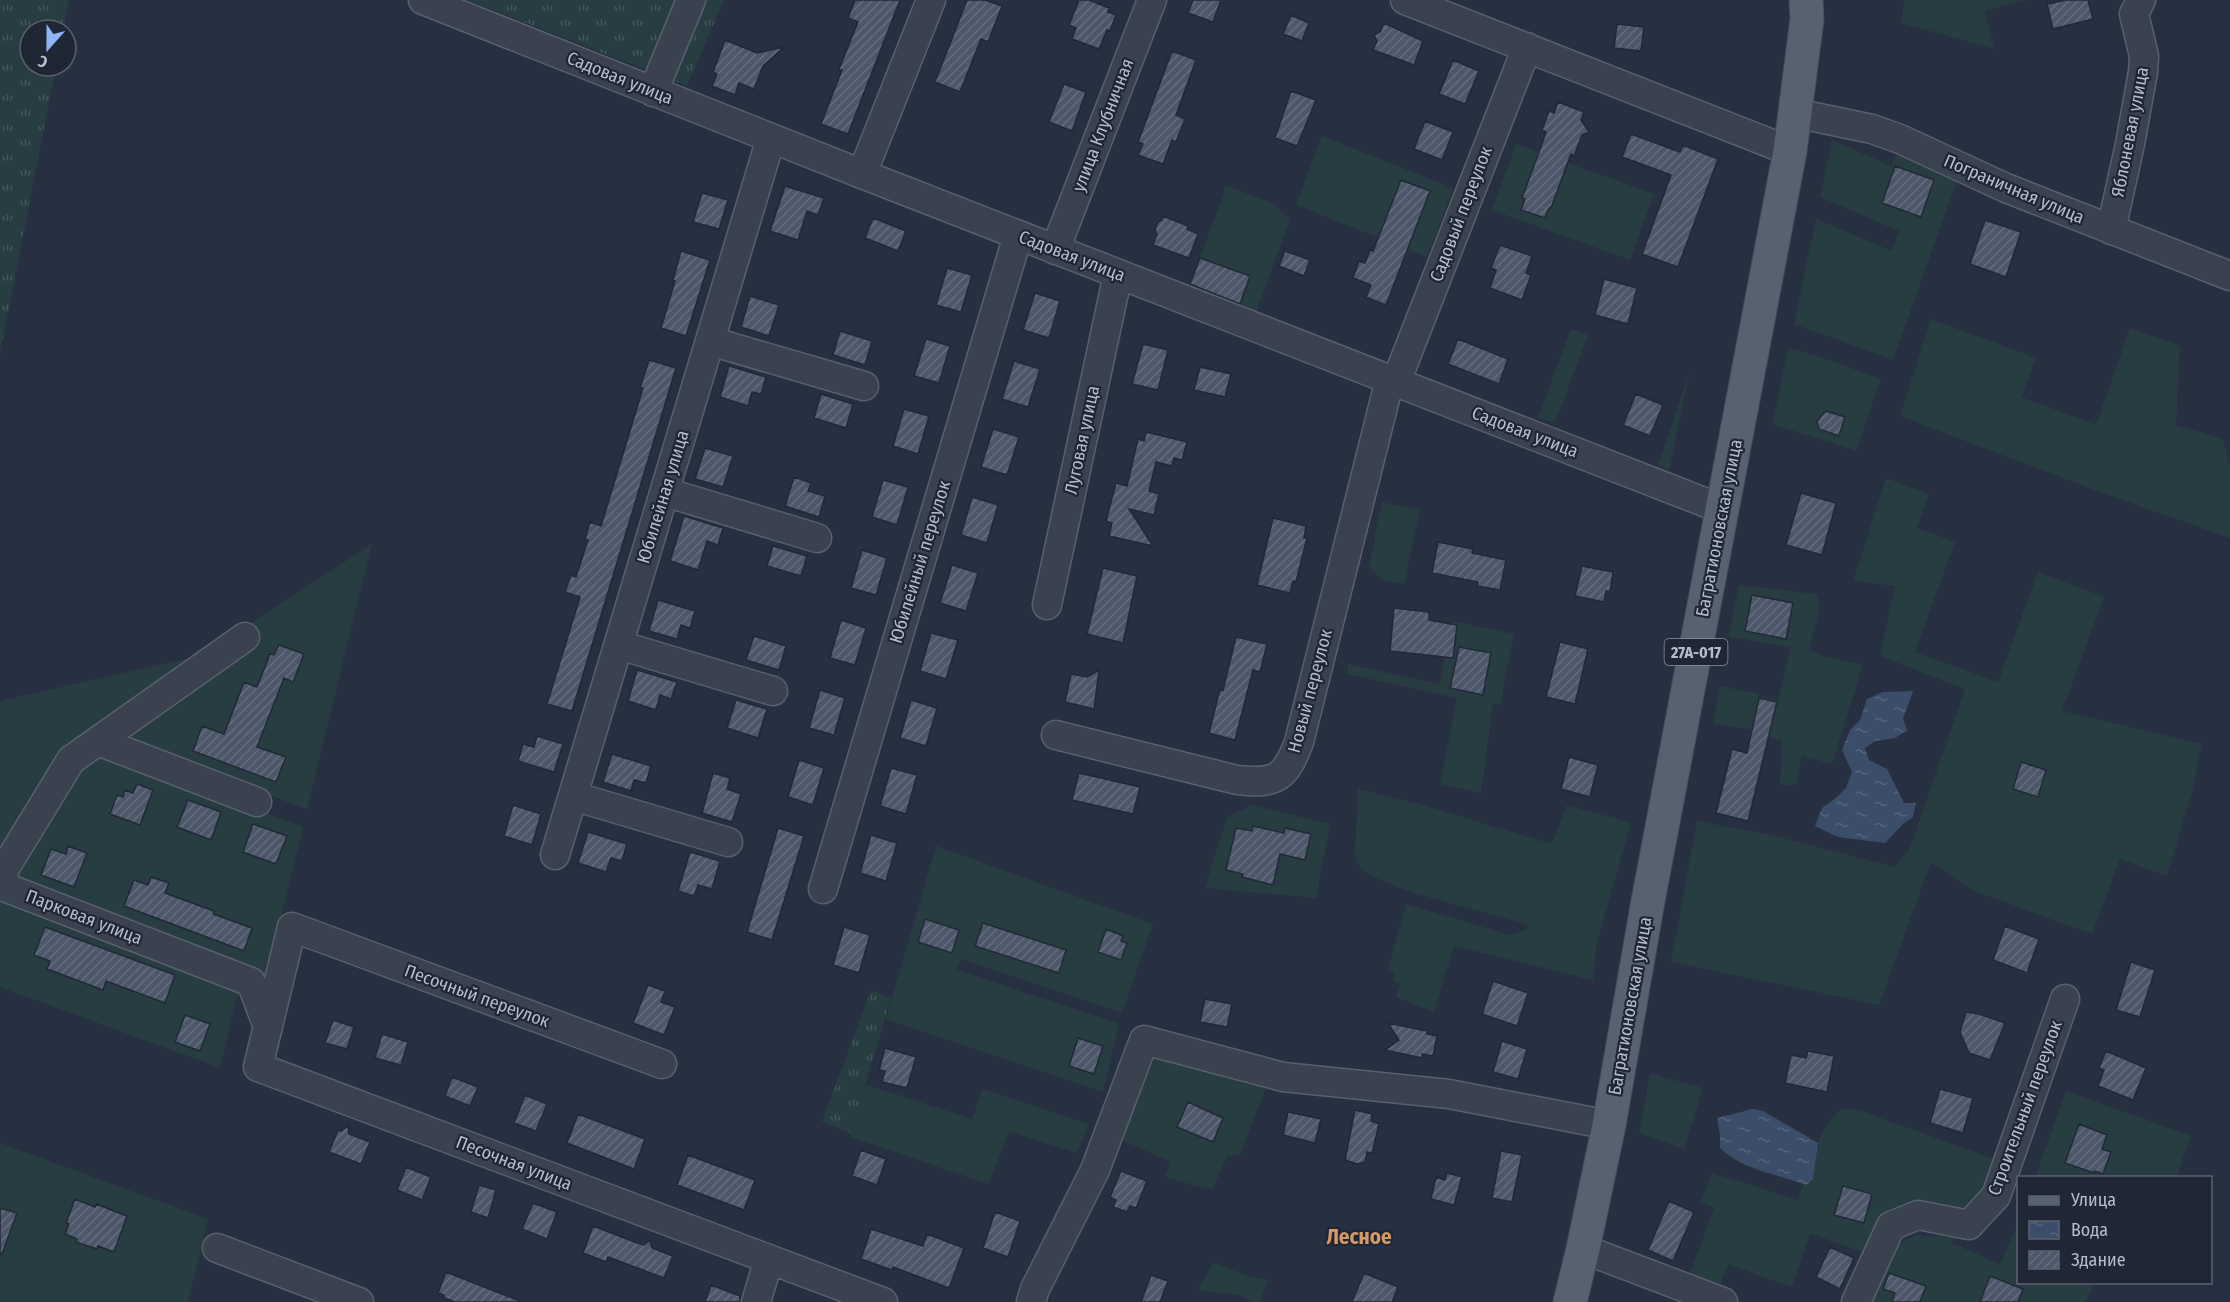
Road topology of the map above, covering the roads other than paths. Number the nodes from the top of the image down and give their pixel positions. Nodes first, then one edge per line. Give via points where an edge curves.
1 (423, 0) edge
2 (691, 0) edge
3 (931, 0) edge
4 (1152, 0) edge
5 (1806, 0) edge
6 (2141, 0) edge
7 (1410, 1) edge
8 (1527, 47) junction
9 (653, 92) junction
10 (1795, 113) junction
11 (771, 138) junction
12 (1790, 151) junction
13 (862, 174) junction
14 (2111, 230) junction
15 (1018, 235) junction
16 (1055, 250) junction
17 (1118, 274) junction
18 (2230, 276) edge
19 (710, 341) junction
20 (1393, 381) junction
21 (864, 386) dead end
22 (665, 492) junction
23 (1722, 508) junction
24 (817, 538) dead end
25 (1047, 605) dead end
26 (245, 637) dead end
27 (619, 645) junction
28 (772, 691) dead end
29 (1056, 735) dead end
30 (98, 741) junction
31 (573, 796) junction
32 (257, 802) dead end
33 (728, 842) dead end
34 (555, 855) dead end
35 (823, 889) dead end
36 (2066, 999) dead end
37 (268, 1027) junction
38 (662, 1064) dead end
39 (1609, 1125) junction
40 (217, 1248) dead end
41 (1583, 1249) junction
42 (769, 1259) junction
43 (360, 1302) edge
44 (756, 1302) edge
45 (883, 1302) edge
46 (1031, 1302) edge
47 (1570, 1302) edge
48 (1723, 1302) edge
49 (1856, 1302) edge

1 - 9 street, Садовая улица
2 - 9 street
3 - 13 street
4 - 16 street, улица Клубничная
5 - 10 main road, Багратионовская улица / 27А-017
6 - 14 street, Яблоневая улица via 2134,14 2144,56 2143,72
7 - 8 street
8 - 12 street
8 - 20 street, Садовый переулок
9 - 11 street, Садовая улица
10 - 12 main road, Багратионовская улица / 27А-017
10 - 14 street, Пограничная улица via 1900,139 2006,188
11 - 13 street, Садовая улица
11 - 19 street, Юбилейная улица
12 - 23 main road, Багратионовская улица / 27А-017
13 - 15 street, Садовая улица
14 - 18 street, Пограничная улица
15 - 16 street, Садовая улица
15 - 35 street, Юбилейный переулок
16 - 17 street, Садовая улица
17 - 20 street, Садовая улица
17 - 25 street, Луговая улица
19 - 21 street
19 - 22 street, Юбилейная улица
20 - 23 street, Садовая улица
20 - 29 street, Новый переулок via 1299,742 1284,773 1265,781 1237,780
22 - 24 street
22 - 27 street, Юбилейная улица
23 - 39 main road, Багратионовская улица / 27А-017
26 - 30 street, Парковая улица
27 - 28 street
27 - 31 street, Юбилейная улица
30 - 32 street
30 - 37 street, Парковая улица via 71,760 2,873 8,888 251,982
31 - 33 street
31 - 34 street, Юбилейная улица
36 - 49 street, Строительный переулок via 1996,1197 1969,1225 1918,1215 1891,1226
37 - 38 street, Песочный переулок via 292,927
37 - 42 street, Песочная улица via 258,1067
39 - 41 main road, Багратионовская улица / 27А-017
39 - 46 street via 1449,1094 1283,1077 1144,1040 1095,1170
40 - 43 street
41 - 47 main road, Багратионовская улица / 27А-017
41 - 48 street
42 - 44 street
42 - 45 street, Песочная улица

